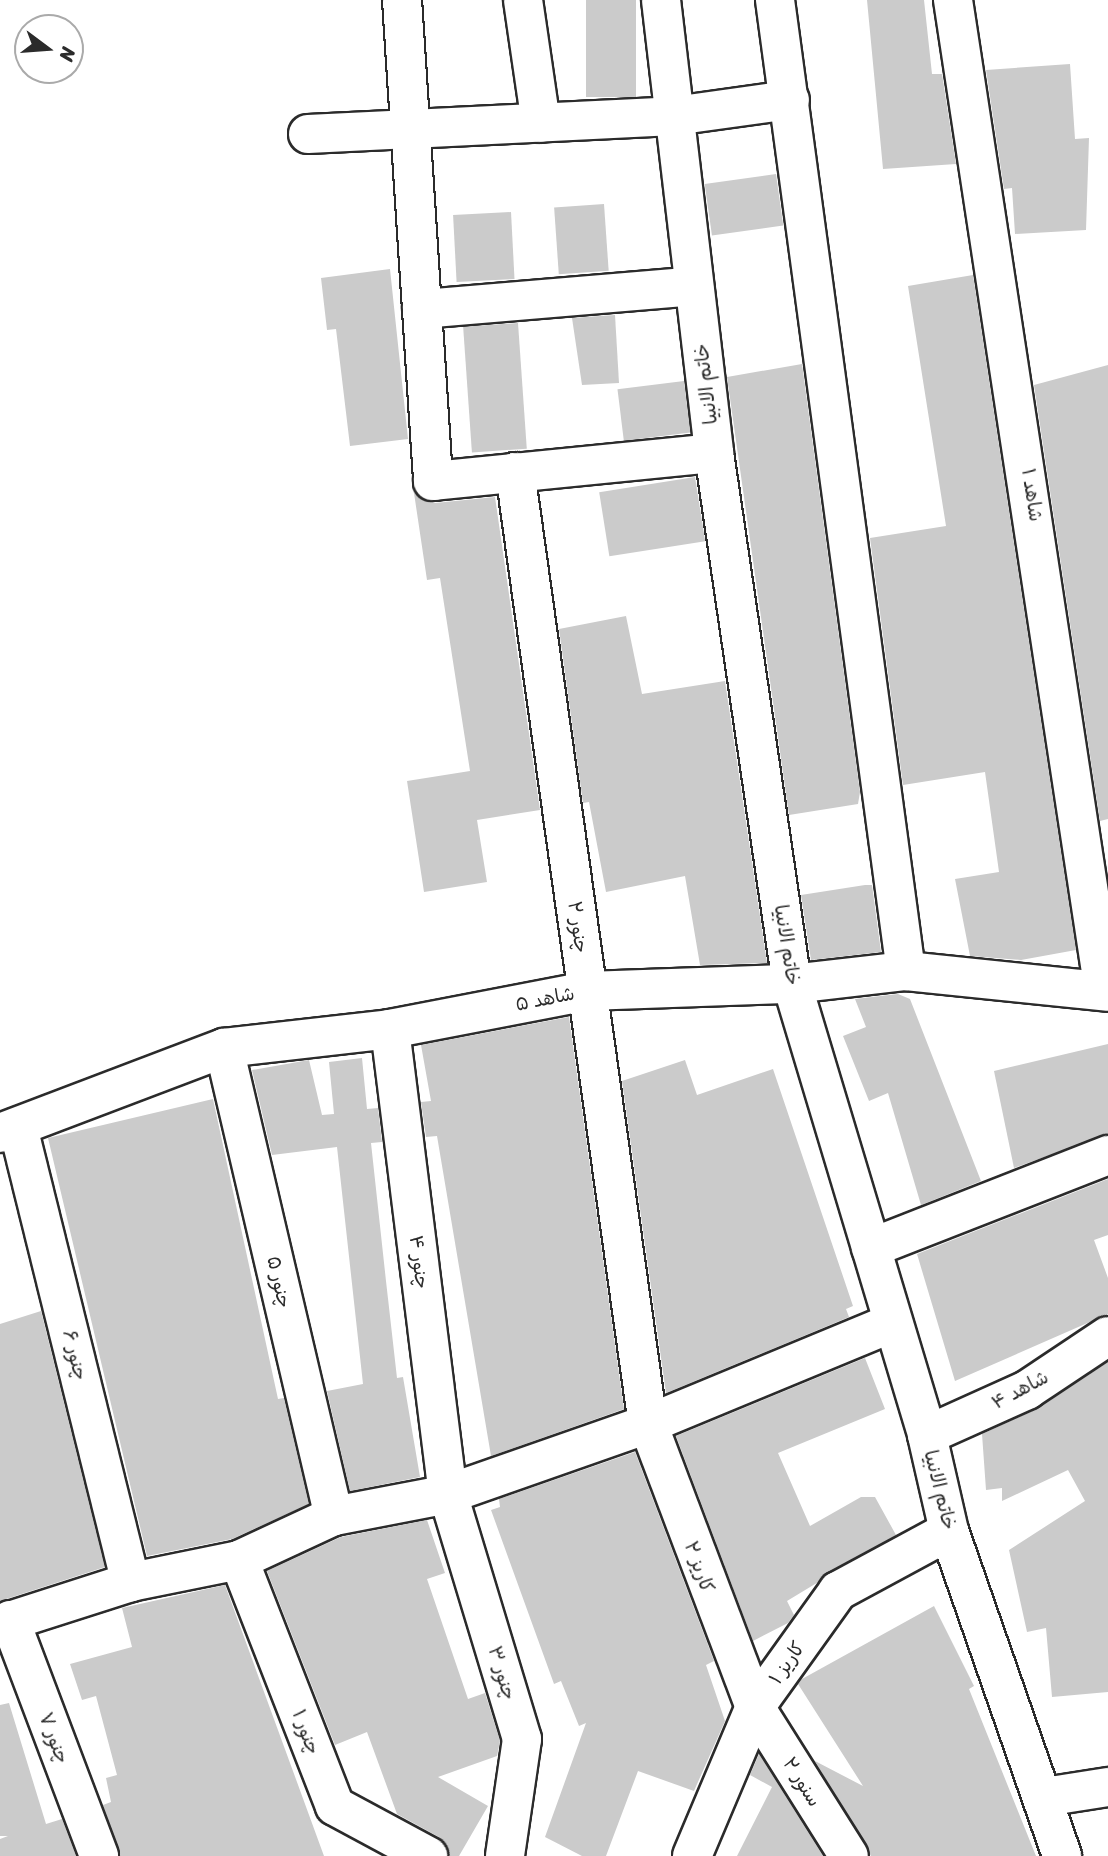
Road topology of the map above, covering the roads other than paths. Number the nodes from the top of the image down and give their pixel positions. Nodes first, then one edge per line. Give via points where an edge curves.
1 (402, 0) edge
2 (523, 0) edge
3 (661, 0) edge
4 (775, 0) edge
5 (953, 0) edge
6 (790, 100) junction
7 (674, 116) junction
8 (541, 123) junction
9 (410, 129) junction
10 (308, 134) dead end
11 (694, 286) junction
12 (422, 309) junction
13 (714, 453) junction
14 (515, 472) junction
15 (906, 971) junction
16 (792, 984) junction
17 (587, 991) junction
18 (1106, 991) edge
19 (390, 1029) junction
20 (224, 1048) junction
21 (9, 1130) edge
22 (1108, 1155) edge
23 (871, 1248) junction
24 (892, 1323) junction
25 (1108, 1336) edge
26 (648, 1424) junction
27 (927, 1435) junction
28 (448, 1494) junction
29 (334, 1517) junction
30 (949, 1531) junction
31 (239, 1560) junction
32 (131, 1583) junction
33 (5, 1622) edge
34 (755, 1707) junction
35 (1108, 1787) edge
36 (1044, 1797) junction
37 (99, 1856) edge
38 (428, 1856) edge
39 (505, 1856) edge
40 (692, 1856) edge
41 (849, 1856) edge
42 (1062, 1856) edge

1 - 9 street
2 - 8 street
3 - 7 street, خاتم الانبیا
4 - 6 street
5 - 18 street, شاهد ۱
6 - 7 street
6 - 15 street
7 - 8 street
7 - 11 street, خاتم الانبیا
8 - 9 street
9 - 10 street
9 - 12 street
11 - 12 street
11 - 13 street, خاتم الانبیا
12 - 14 street via 433,481
13 - 14 street
13 - 16 street, خاتم الانبیا
14 - 17 street, چنور ۲
15 - 16 street, شاهد ۵
15 - 18 street, شاهد ۵
16 - 17 street, شاهد ۵
16 - 23 street, خاتم الانبیا
17 - 19 street, شاهد ۵
17 - 26 street, چنور ۲
19 - 20 street, شاهد ۵
19 - 28 street, چنور ۴
20 - 21 street, شاهد ۵
20 - 29 street, چنور ۵
21 - 32 street, چنور ۶
22 - 23 street
23 - 24 street, خاتم الانبیا
24 - 26 street
24 - 27 street, خاتم الانبیا
25 - 27 street, شاهد ۴ via 1027,1390
26 - 28 street
26 - 34 street, کاریز ۲
27 - 30 street, خاتم الانبیا
28 - 29 street
28 - 39 street, چنور ۳ via 522,1739
29 - 31 street
30 - 34 street, کاریز ۱ via 838,1591
30 - 36 street, خاتم الانبیا
31 - 32 street
31 - 38 street, چنور ۱ via 335,1806
32 - 33 street
33 - 37 street, چنور ۷
34 - 40 street, کاریز ۱
34 - 41 street, سنور ۲
35 - 36 street
36 - 42 street, خاتم الانبیا

